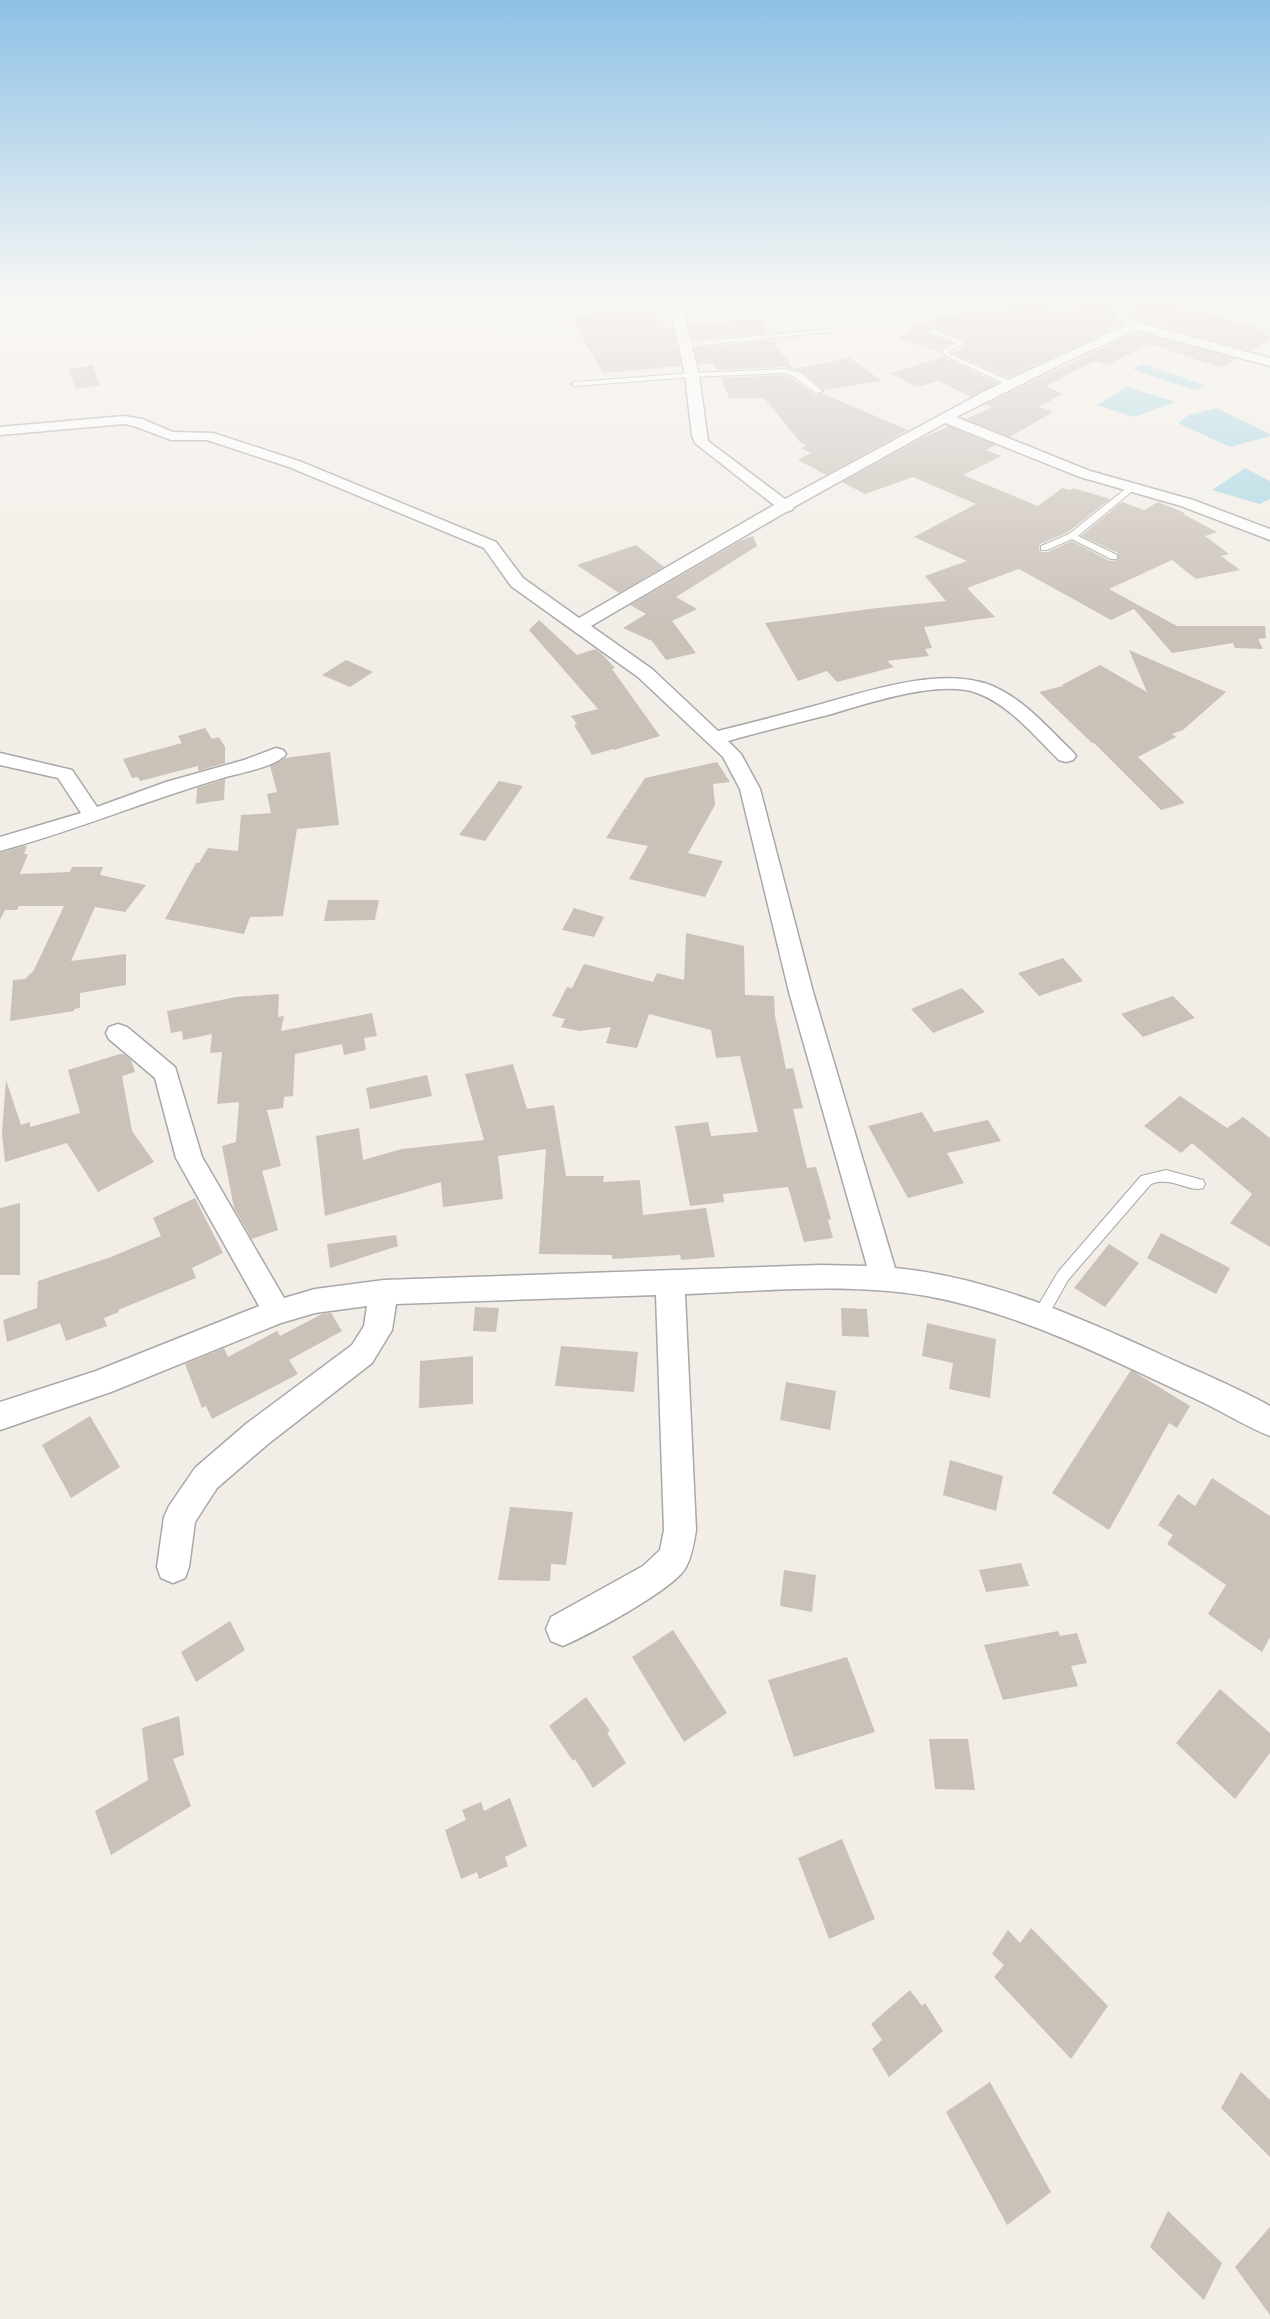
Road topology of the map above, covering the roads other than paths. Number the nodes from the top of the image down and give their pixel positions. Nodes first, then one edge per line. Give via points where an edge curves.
1 (696, 409) edge
2 (962, 409) edge
3 (945, 418) junction
4 (0, 431) edge
5 (1132, 488) junction
6 (786, 506) junction
7 (1270, 535) edge
8 (1072, 536) junction
9 (1044, 548) dead end
10 (1114, 557) dead end
11 (578, 626) junction
12 (716, 738) junction
13 (276, 754) dead end
14 (1066, 756) dead end
15 (0, 759) edge
16 (93, 816) junction
17 (0, 844) edge
18 (118, 1034) dead end
19 (1198, 1184) dead end
20 (884, 1278) junction
21 (670, 1282) junction
22 (384, 1292) junction
23 (277, 1312) junction
24 (1040, 1316) junction
25 (0, 1416) edge
26 (1270, 1422) edge
27 (173, 1567) dead end
28 (563, 1629) dead end

1 - 6 street via 702,442
2 - 3 street
3 - 5 street via 1086,474
3 - 6 street
4 - 11 street via 124,420 171,436 208,436 277,458 490,545 517,582
5 - 7 street via 1187,503
5 - 8 lane
6 - 11 street
8 - 9 lane
8 - 10 lane
11 - 12 street via 645,673
12 - 14 street via 872,697 939,684 962,684 982,689 1004,701
12 - 20 street via 731,754 750,789 801,992
13 - 16 street via 173,786
15 - 16 street via 66,774
16 - 17 street
18 - 23 street via 166,1074 190,1158
19 - 24 lane via 1170,1174 1146,1180 1063,1276
20 - 21 street via 820,1276
20 - 24 street via 940,1287
21 - 22 street
21 - 28 street via 680,1530 674,1558 655,1577
22 - 23 street via 315,1301
22 - 27 street via 378,1330 362,1354 257,1434 206,1478 180,1517
23 - 25 street via 100,1383
24 - 26 street via 1244,1407

